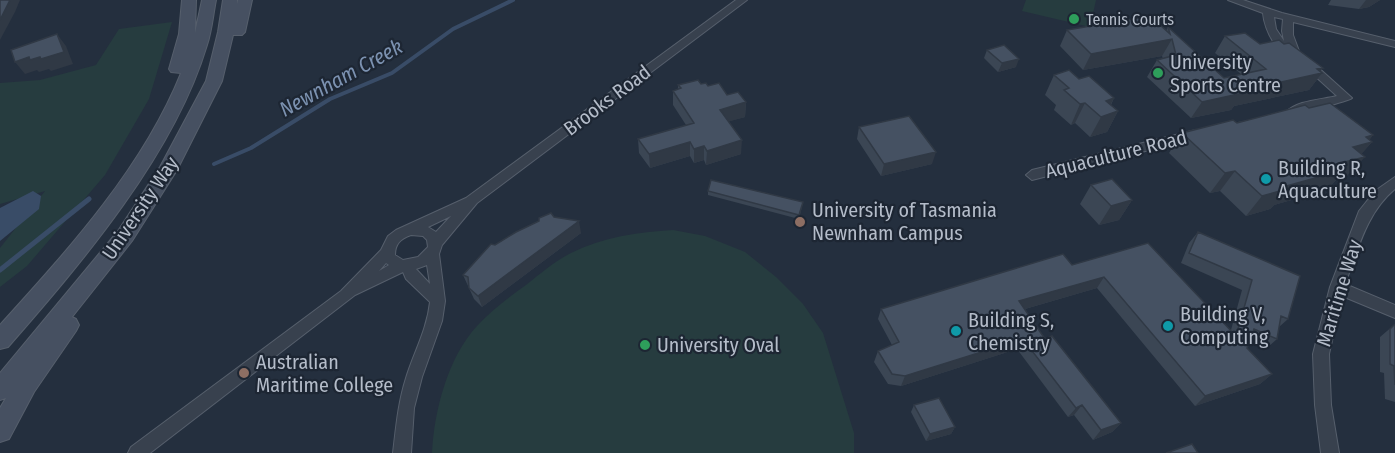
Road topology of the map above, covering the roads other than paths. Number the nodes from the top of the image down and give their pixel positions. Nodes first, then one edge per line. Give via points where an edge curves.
1 (189, 0) edge
2 (209, 0) edge
3 (230, 0) edge
4 (244, 0) edge
5 (742, 0) edge
6 (1233, 0) edge
7 (1268, 12) junction
8 (1289, 18) junction
9 (1395, 44) edge
10 (1297, 56) junction
11 (214, 81) junction
12 (1278, 117) edge
13 (1204, 133) edge
14 (1032, 175) dead end
15 (128, 182) junction
16 (1395, 182) edge
17 (472, 200) junction
18 (411, 230) junction
19 (125, 236) junction
20 (434, 248) junction
21 (387, 253) junction
22 (405, 266) junction
23 (1337, 287) junction
24 (346, 295) junction
25 (438, 297) junction
26 (1395, 312) edge
27 (0, 340) edge
28 (0, 390) edge
29 (0, 431) edge
30 (137, 453) edge
31 (402, 453) edge
32 (1330, 453) edge

1 - 15 main road via 183,52 164,107
2 - 15 main road, University Way via 190,70
3 - 11 main road, University Way
4 - 11 main road via 236,35
5 - 17 street, Brooks Road
6 - 7 street
7 - 8 street
7 - 10 street via 1272,33
8 - 9 street
8 - 10 street via 1286,36
10 - 12 street via 1346,98
11 - 19 main road, University Way via 168,170
13 - 14 street, Aquaculture Road
15 - 27 main road, University Way
16 - 23 street, Maritime Way via 1364,215
17 - 18 street, Brooks Road
17 - 20 street, Brooks Road
18 - 20 street via 431,233
18 - 21 street via 391,241
19 - 28 main road, University Way
19 - 29 main road
20 - 22 street via 420,263
20 - 25 street
21 - 22 street via 392,262
21 - 24 street
22 - 24 street
22 - 25 street
23 - 26 street
23 - 32 street, Maritime Way via 1321,354
24 - 30 street
25 - 31 street via 435,321 406,408

